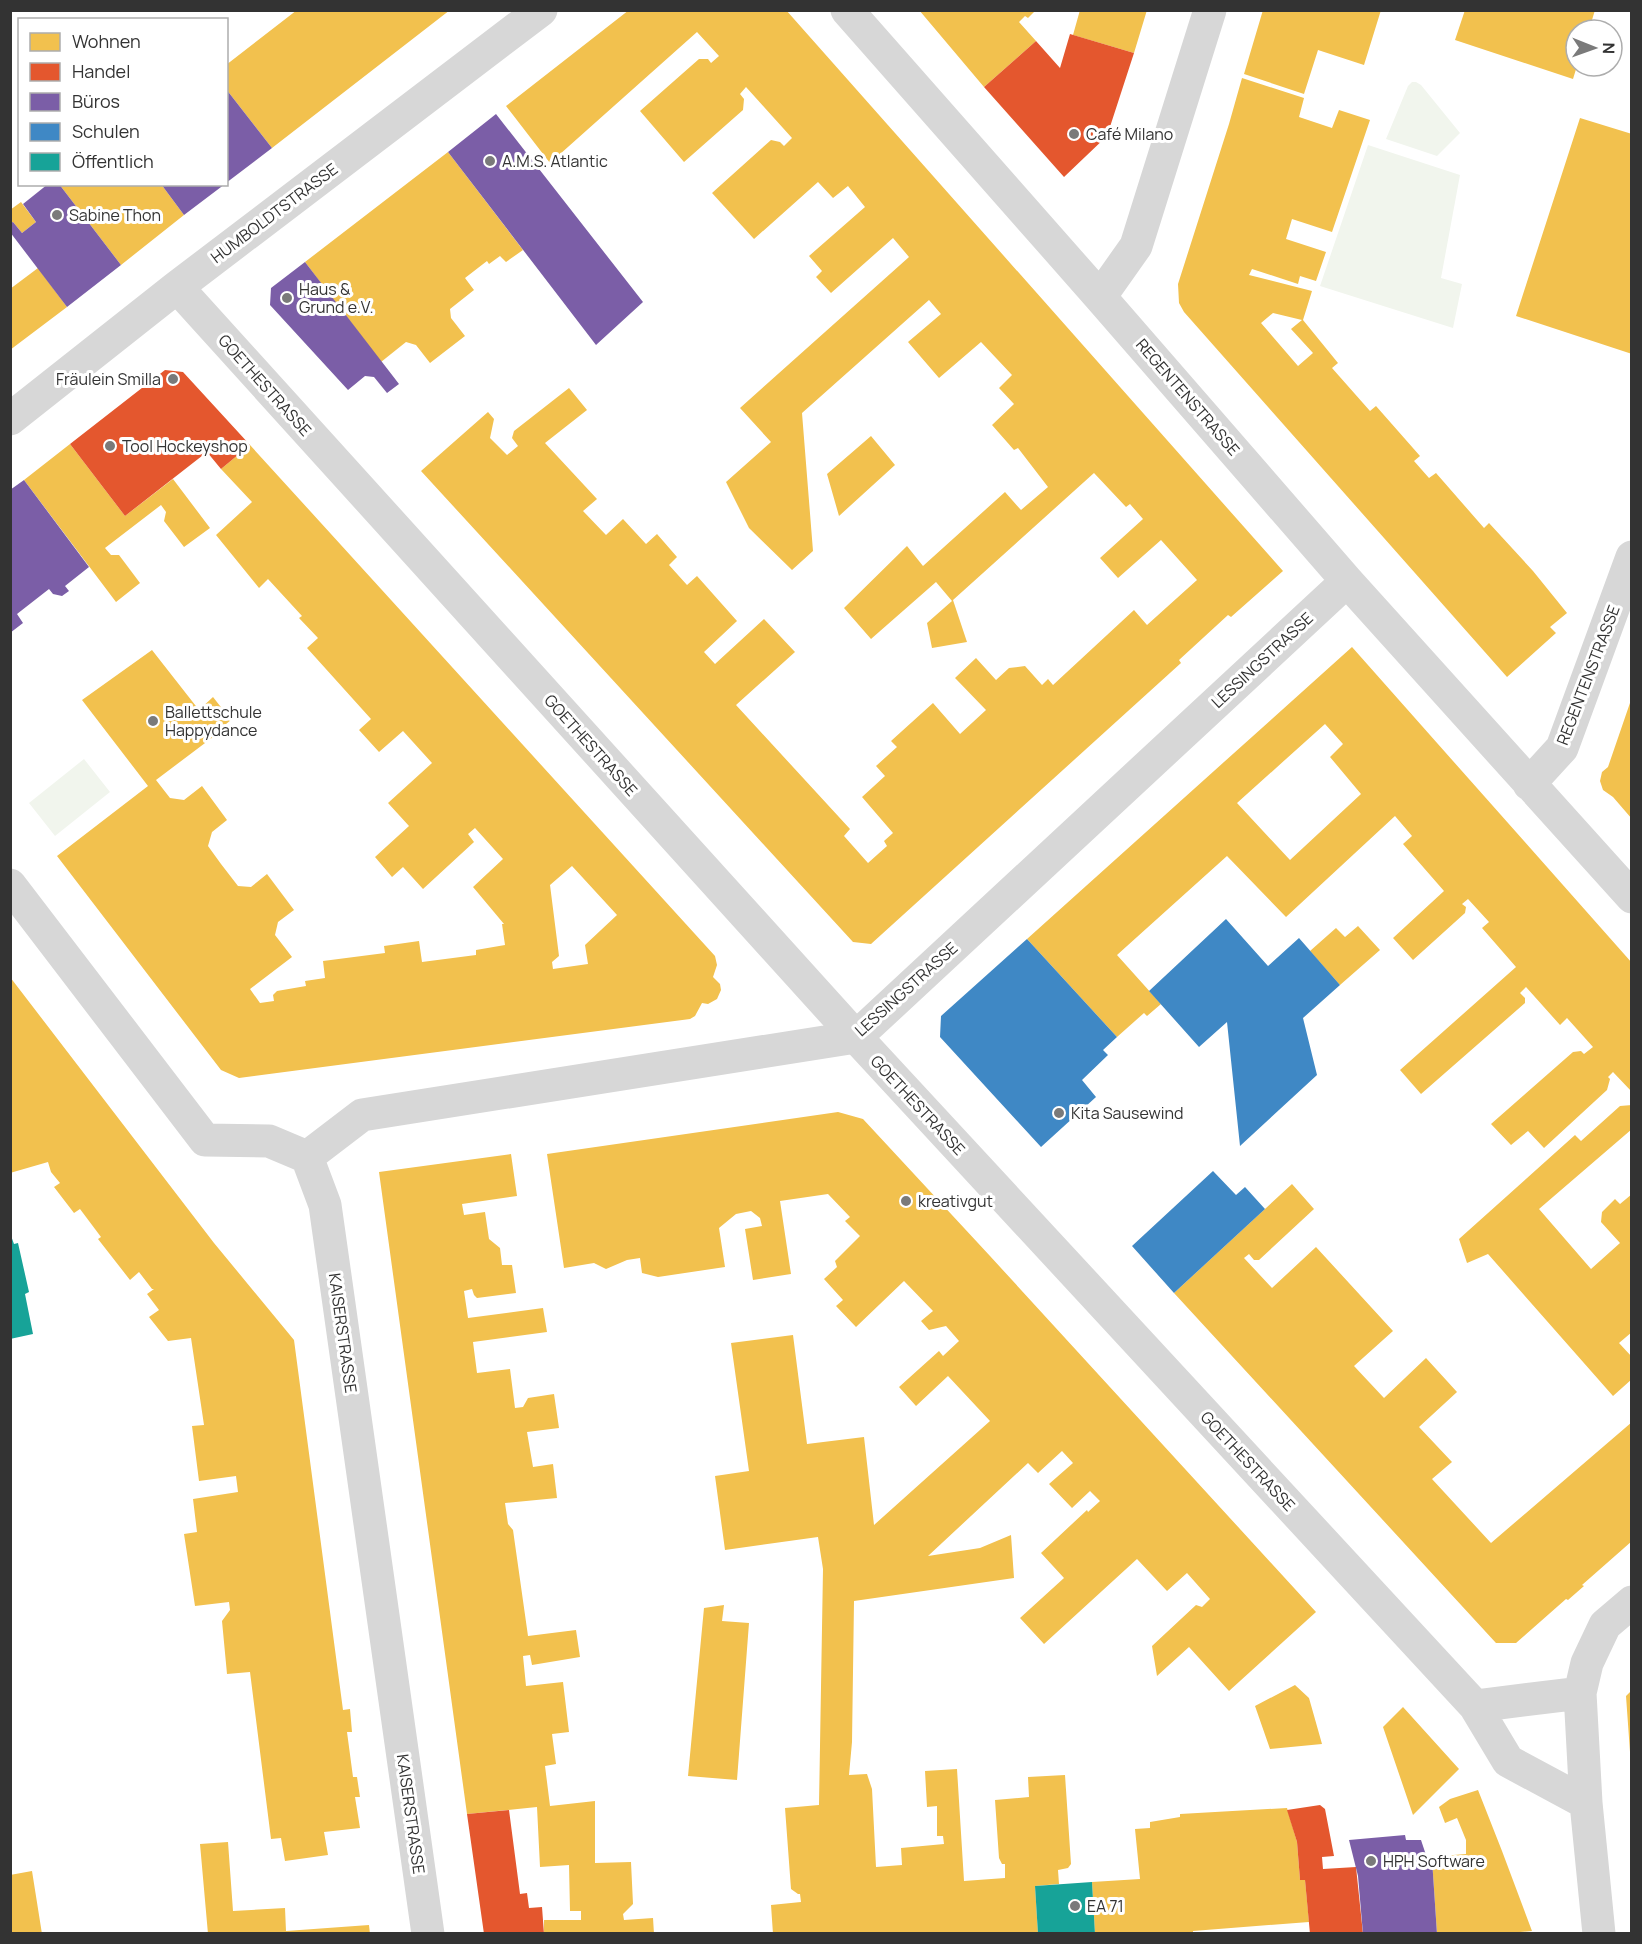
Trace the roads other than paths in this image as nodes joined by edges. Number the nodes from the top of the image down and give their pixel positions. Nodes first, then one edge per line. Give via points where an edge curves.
1 (541, 10) edge
2 (847, 10) edge
3 (1210, 10) edge
4 (177, 287) junction
5 (1100, 297) junction
6 (10, 419) edge
7 (1632, 557) edge
8 (1347, 581) junction
9 (1529, 784) junction
10 (10, 885) edge
11 (1632, 897) edge
12 (856, 1038) junction
13 (307, 1157) junction
14 (1632, 1602) edge
15 (1580, 1693) junction
16 (1476, 1706) junction
17 (1586, 1803) junction
18 (428, 1934) edge
19 (1599, 1934) edge

1 - 4 street, HUMBOLDTSTRASSE
2 - 5 street, REGENTENSTRASSE
3 - 5 street via 1136,246
4 - 6 street, HUMBOLDTSTRASSE
4 - 12 street, GOETHESTRASSE
5 - 8 street, REGENTENSTRASSE
7 - 9 street, REGENTENSTRASSE via 1562,748
8 - 9 street, REGENTENSTRASSE
8 - 12 street, LESSINGSTRASSE
9 - 11 street, REGENTENSTRASSE
10 - 13 street via 205,1140 269,1141
12 - 13 street, LESSINGSTRASSE via 362,1115
12 - 16 street, GOETHESTRASSE
13 - 18 street, KAISERSTRASSE via 325,1205
14 - 15 street via 1605,1625 1587,1663
15 - 16 street
15 - 17 street
16 - 17 street, GOETHESTRASSE via 1508,1761
17 - 19 street

